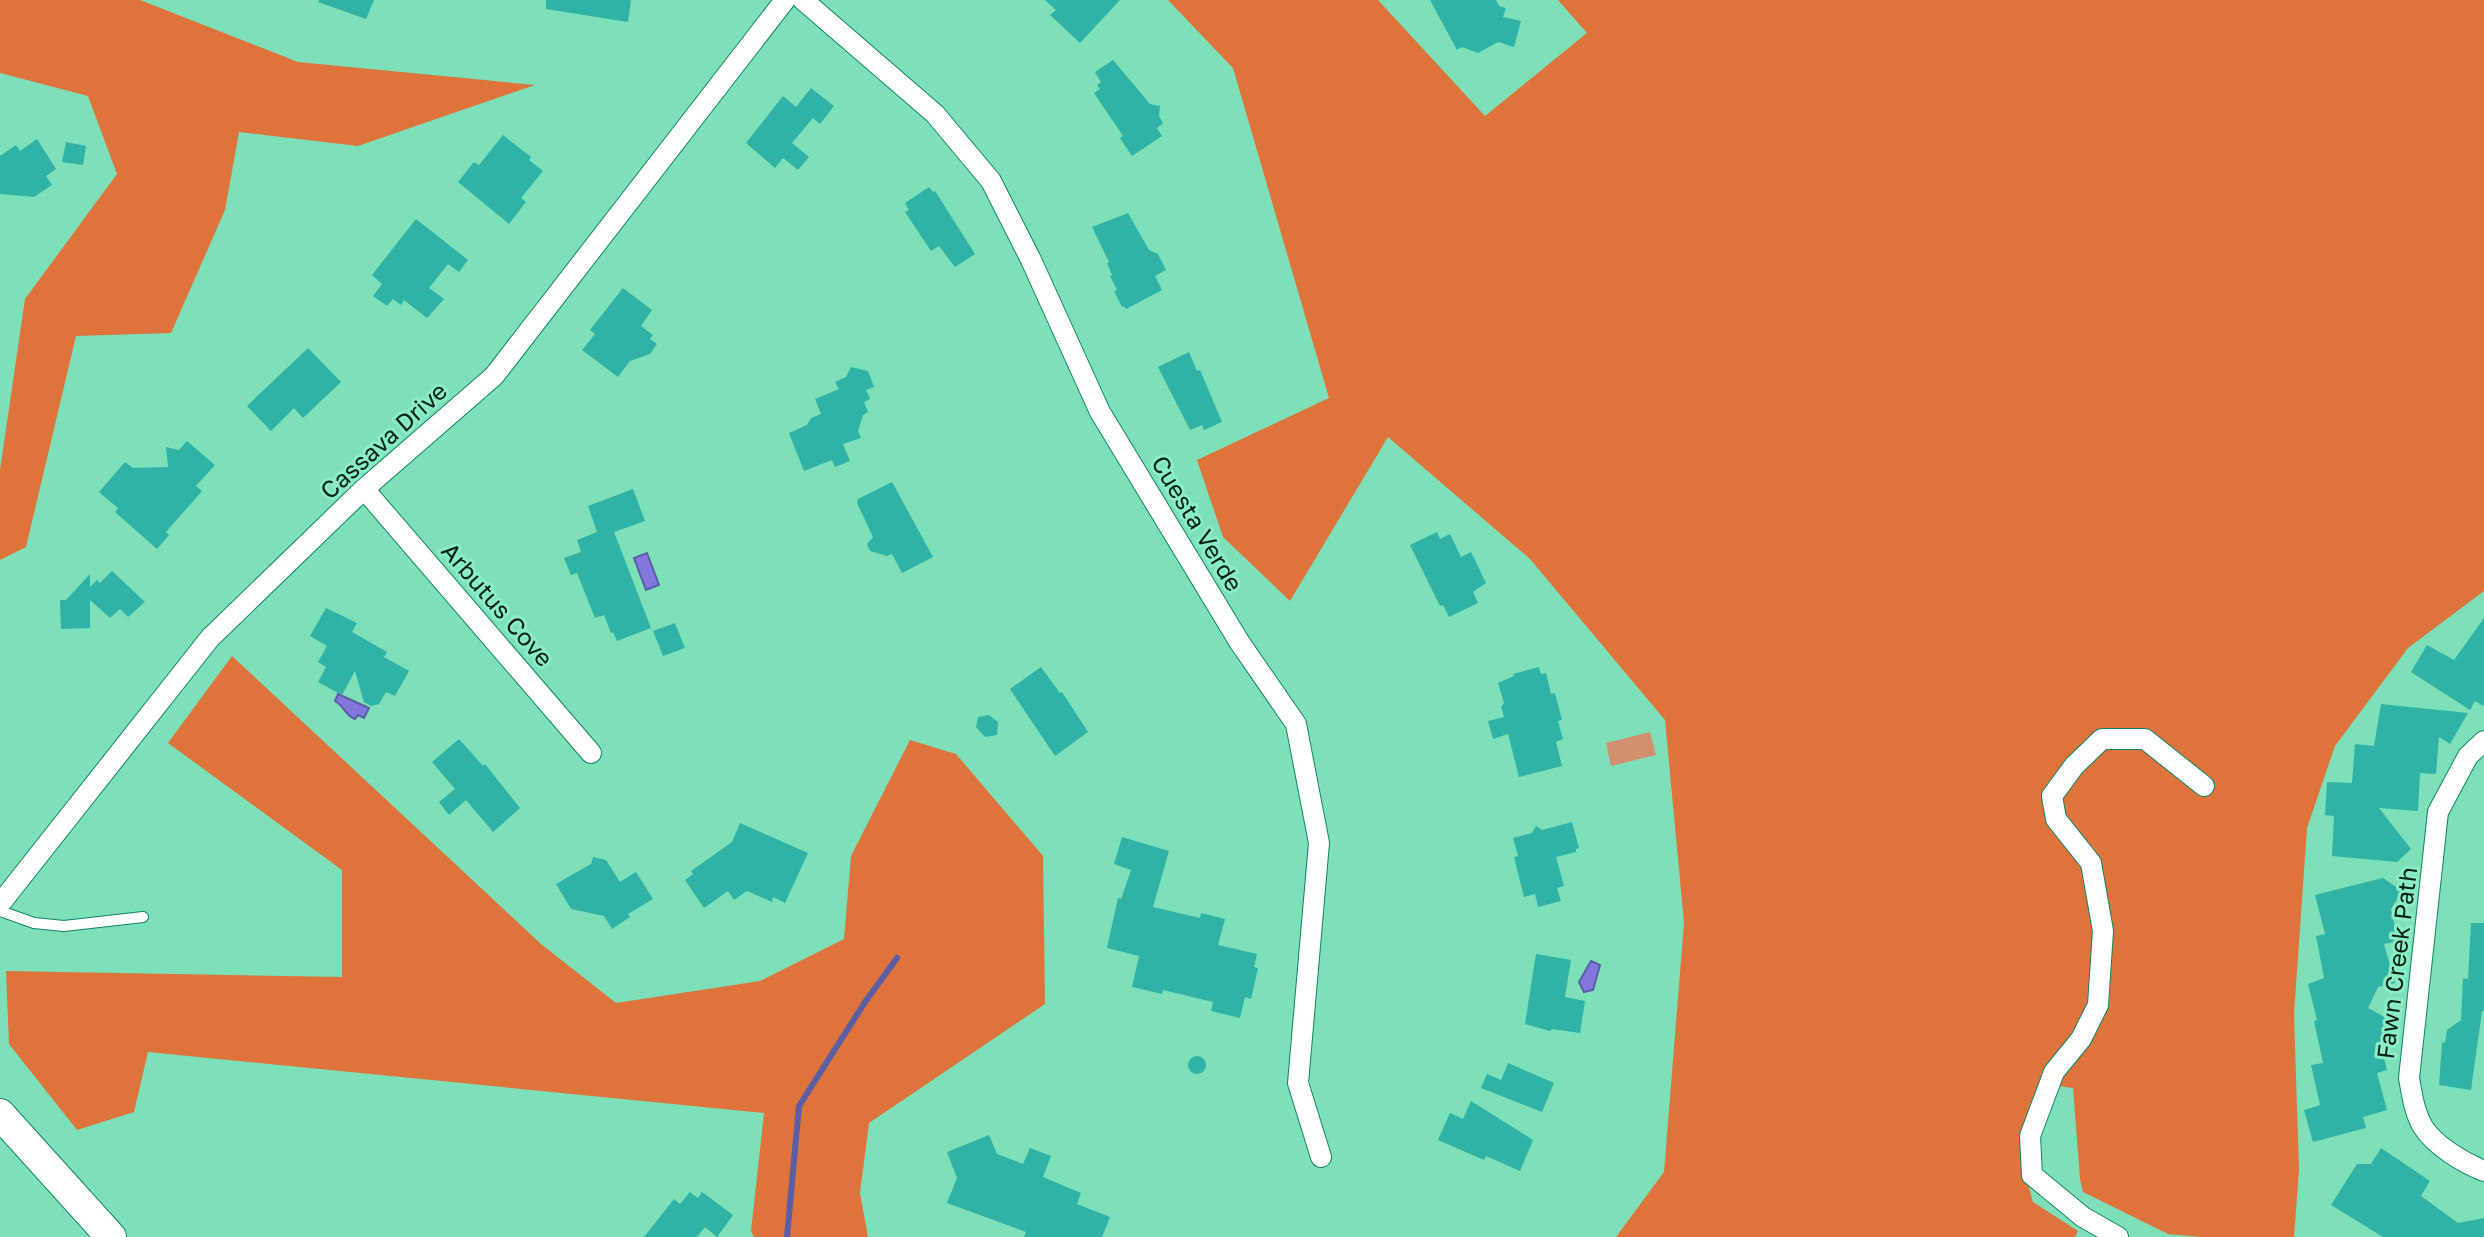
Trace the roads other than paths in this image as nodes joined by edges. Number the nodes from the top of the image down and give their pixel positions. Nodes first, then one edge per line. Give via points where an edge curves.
1 (785, 0) edge
2 (803, 0) edge
3 (364, 489) junction
4 (2484, 741) edge
5 (591, 753) dead end
6 (2204, 786) dead end
7 (0, 904) edge
8 (0, 911) edge
9 (143, 917) dead end
10 (0, 1114) edge
11 (1321, 1157) dead end
12 (2484, 1171) edge
13 (111, 1237) edge
14 (2118, 1237) edge

1 - 3 street, Cassava Drive via 494,376
2 - 11 street, Cuesta Verde via 935,114 991,181 1100,412 1240,643 1296,724 1319,843 1298,1083
3 - 5 street, Arbutus Cove
3 - 7 street, Cassava Drive via 210,638
4 - 12 street, Fawn Creek Path via 2468,756 2438,812 2409,1078 2424,1128
6 - 14 street via 2145,739 2102,739 2052,796 2056,819 2091,863 2103,931 2098,1005 2081,1039 2054,1072 2030,1136 2032,1175 2083,1217
8 - 9 lane via 64,926
10 - 13 street

